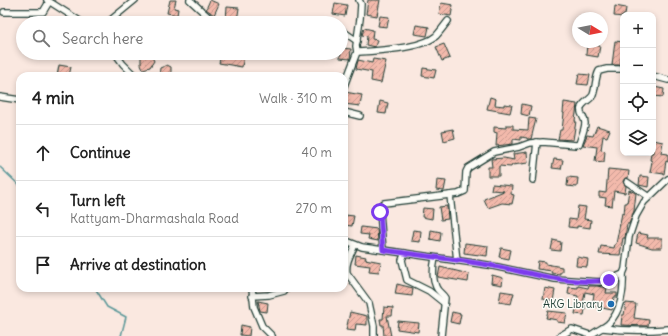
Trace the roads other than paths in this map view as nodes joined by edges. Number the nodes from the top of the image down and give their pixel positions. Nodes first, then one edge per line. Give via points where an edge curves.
1 (135, 0) edge
2 (190, 0) edge
3 (359, 0) edge
4 (48, 1) edge
5 (4, 12) dead end
6 (72, 16) edge
7 (116, 16) edge
8 (207, 16) edge
9 (448, 21) dead end
10 (348, 35) edge
11 (357, 41) junction
12 (357, 52) junction
13 (120, 60) edge
14 (620, 69) edge
15 (131, 72) edge
16 (348, 76) edge
17 (656, 77) edge
18 (668, 80) edge
19 (0, 97) edge
20 (16, 99) edge
21 (348, 113) edge
22 (360, 116) dead end
23 (537, 142) junction
24 (533, 180) dead end
25 (627, 182) dead end
26 (667, 182) edge
27 (450, 195) junction
28 (649, 197) junction
29 (348, 241) edge
30 (355, 244) junction
31 (383, 250) junction
32 (405, 253) junction
33 (435, 258) junction
34 (348, 260) edge
35 (458, 261) junction
36 (348, 274) edge
37 (623, 274) junction
38 (252, 292) edge
39 (280, 292) edge
40 (252, 296) junction
41 (444, 303) junction
42 (603, 328) junction
43 (668, 329) edge
44 (590, 335) edge
45 (272, 336) edge
46 (374, 336) edge
47 (441, 336) edge
48 (560, 336) edge

1 - 7 street
2 - 8 street
3 - 11 street via 361,4
4 - 5 street via 43,12
4 - 6 street
9 - 12 street via 436,36 426,42 398,49
10 - 11 street
11 - 12 street
12 - 16 street
13 - 15 street
14 - 23 street via 607,69 597,74 594,94 580,109 585,124 579,144
17 - 18 street
19 - 20 street
21 - 22 street
23 - 24 street
23 - 27 street via 494,152 468,168 465,191
25 - 28 street
26 - 28 street
27 - 31 street via 384,203 380,206
27 - 35 street
28 - 37 street via 633,223 627,243
29 - 30 street
30 - 31 street
30 - 34 street
31 - 32 street
32 - 33 street
32 - 41 street via 402,260 407,280 429,291
33 - 35 street
33 - 41 street via 436,288 444,298
35 - 37 street via 555,279 600,282
36 - 46 street via 369,303
37 - 42 street via 624,286 618,309
38 - 40 street
39 - 40 street
40 - 45 street via 262,326
41 - 47 street
42 - 43 street via 650,331
42 - 44 street
44 - 48 street via 572,329

